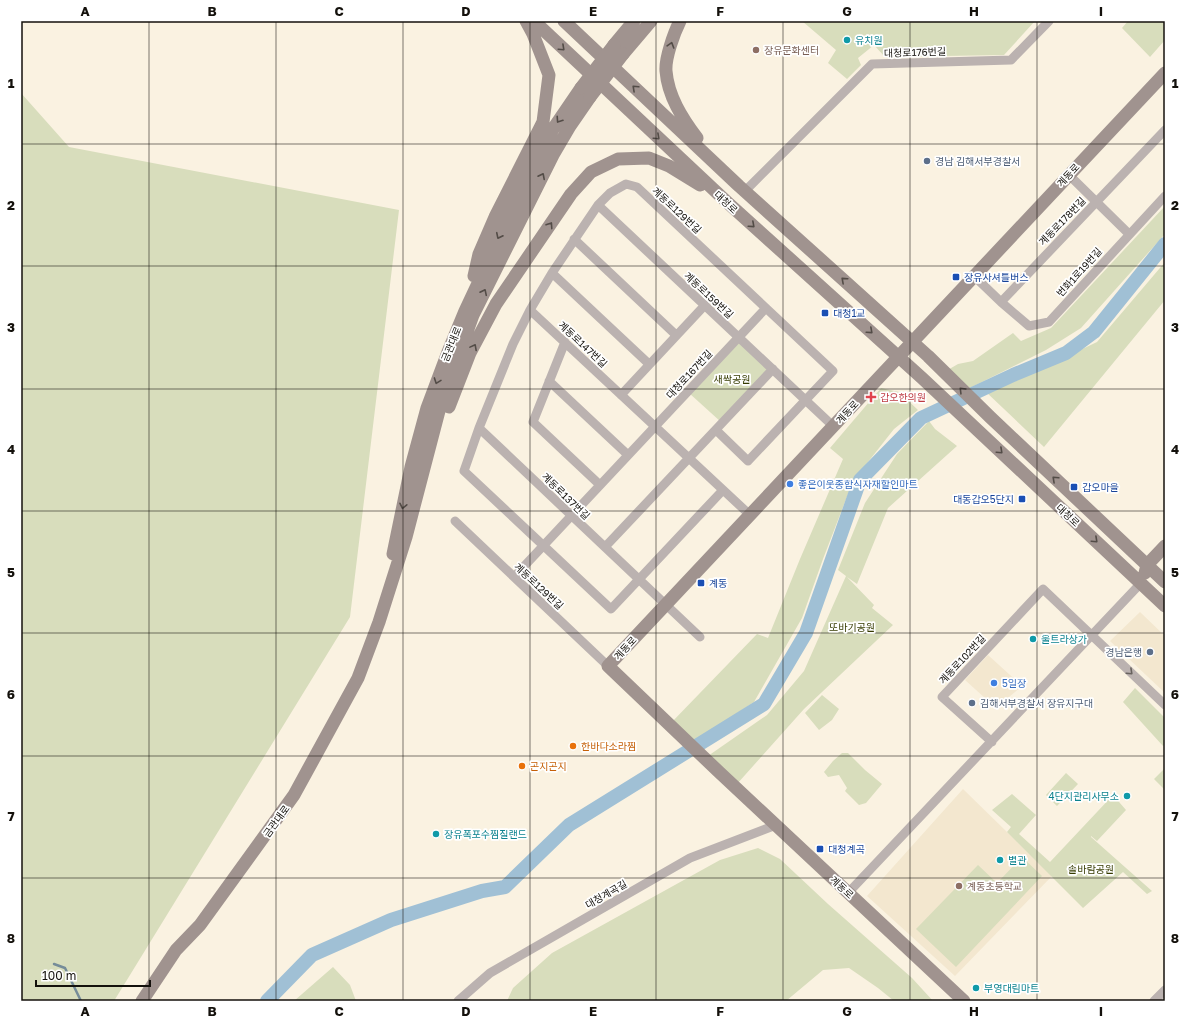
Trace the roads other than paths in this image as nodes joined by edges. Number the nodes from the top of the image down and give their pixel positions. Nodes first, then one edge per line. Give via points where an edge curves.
1 (526, 21) edge
2 (534, 21) edge
3 (564, 21) edge
4 (634, 21) edge
5 (651, 21) edge
6 (680, 21) edge
7 (1049, 21) edge
8 (619, 50) junction
9 (1165, 73) edge
10 (585, 92) junction
11 (1165, 130) edge
12 (1069, 175) junction
13 (742, 189) junction
14 (1165, 196) edge
15 (1097, 202) junction
16 (728, 203) junction
17 (598, 205) junction
18 (1129, 234) junction
19 (574, 239) junction
20 (552, 273) junction
21 (974, 276) junction
22 (1001, 302) junction
23 (704, 305) junction
24 (766, 308) junction
25 (530, 310) junction
26 (464, 311) junction
27 (676, 335) junction
28 (738, 337) junction
29 (565, 342) junction
30 (912, 342) junction
31 (898, 357) junction
32 (649, 364) junction
33 (773, 369) junction
34 (548, 381) junction
35 (621, 395) junction
36 (806, 400) junction
37 (655, 426) junction
38 (833, 426) junction
39 (479, 428) junction
40 (716, 430) junction
41 (628, 455) junction
42 (689, 458) junction
43 (422, 474) junction
44 (600, 485) junction
45 (723, 490) junction
46 (750, 515) junction
47 (571, 516) junction
48 (455, 521) dead end
49 (544, 545) junction
50 (1165, 546) edge
51 (605, 547) junction
52 (1147, 566) junction
53 (1163, 576) edge
54 (514, 577) junction
55 (638, 579) junction
56 (1141, 584) junction
57 (665, 605) junction
58 (1165, 606) edge
59 (379, 622) junction
60 (1092, 635) junction
61 (700, 638) dead end
62 (608, 666) junction
63 (1165, 704) edge
64 (992, 742) junction
65 (776, 825) junction
66 (848, 893) junction
67 (1165, 990) edge
68 (142, 1001) edge
69 (458, 1001) edge
70 (964, 1001) edge
71 (1154, 1001) edge

1 - 26 main road via 549,75 543,122 495,217 480,254
2 -> 16 main road, 대청로
13 -> 3 main road, 대청로
4 - 8 main road
5 - 8 main road
13 -> 6 main road via 684,121 672,97 666,71 670,47
7 - 13 street, 대청로176번길 via 1011,60 872,64
8 - 10 main road, bridge
9 - 12 main road, 계동로
10 -> 26 main road, 금관대로 via 553,129
43 -> 10 main road, 금관대로 via 440,407 473,315
11 - 15 street, 계동로178번길
12 - 15 street
12 - 21 main road, 계동로
30 -> 13 main road, 대청로
14 - 18 street, 번화1로19번길
15 - 18 street
15 - 22 street, 계동로178번길
16 -> 31 main road, 대청로
43 -> 16 main road via 470,353 496,304 571,194 591,172 618,160 649,158 669,166
17 - 19 street, 계동로129번길
17 - 23 street, 계동로159번길
17 - 24 street, 계동로129번길 via 610,193 626,184 637,187
18 - 22 street, 번화1로19번길 via 1048,322 1029,326
19 - 20 street, 계동로129번길
19 - 27 street
20 - 25 street, 계동로129번길
20 - 32 street
21 - 22 street
21 - 30 main road, 계동로
23 - 27 street
23 - 28 street, 계동로159번길
24 - 28 street, 대청로167번길
24 - 36 street via 833,371
25 - 29 street, 계동로147번길
25 - 39 street, 계동로129번길 via 513,344
26 -> 59 main road, 금관대로 via 427,408 415,452
27 - 32 street
28 - 33 street, 계동로159번길
28 - 37 street, 대청로167번길
29 - 34 street
29 - 35 street, 계동로147번길
30 - 31 main road, 계동로
52 -> 30 main road, 대청로
31 - 38 main road, 계동로
31 -> 56 main road, 대청로
32 - 35 street
33 - 36 street, 계동로159번길
33 - 40 street
34 - 41 street
34 - 44 street via 533,422
35 - 37 street, 계동로147번길
36 - 38 street, 계동로159번길
36 - 40 street via 748,462
37 - 41 street, 대청로167번길
37 - 42 street, 계동로147번길
38 - 46 main road, 계동로
39 - 47 street, 계동로137번길
39 - 49 street, 계동로129번길 via 464,471
40 - 42 street
41 - 44 street, 대청로167번길
42 - 45 street, 계동로147번길
42 - 51 street
43 - 59 main road, 금관대로
44 - 47 street, 대청로167번길
45 - 46 street, 계동로147번길
45 - 55 street
46 - 57 main road, 계동로
47 - 49 street, 대청로167번길
47 - 51 street, 계동로137번길
48 - 54 street, 계동로129번길
49 - 54 street, 대청로167번길
49 - 55 street via 611,609
50 - 52 main road
51 - 55 street, 계동로137번길
52 - 53 main road, 대청로
52 - 56 main road
53 - 56 main road
54 - 62 street, 계동로129번길
55 - 57 street, 계동로137번길
56 - 58 main road, 대청로
56 - 60 street
57 - 61 street, 계동로137번길
57 - 62 main road, 계동로
59 - 68 main road, 금관대로 via 358,678 294,795 200,925 176,950
60 -> 63 street
60 - 64 street
60 - 64 street, 계동로102번길 via 1043,589 942,696
62 - 65 main road, 계동로
64 - 66 street
65 - 66 main road, 계동로
65 - 69 street, 대청계곡길 via 690,858 490,973
66 - 70 main road, 계동로
67 - 71 street

